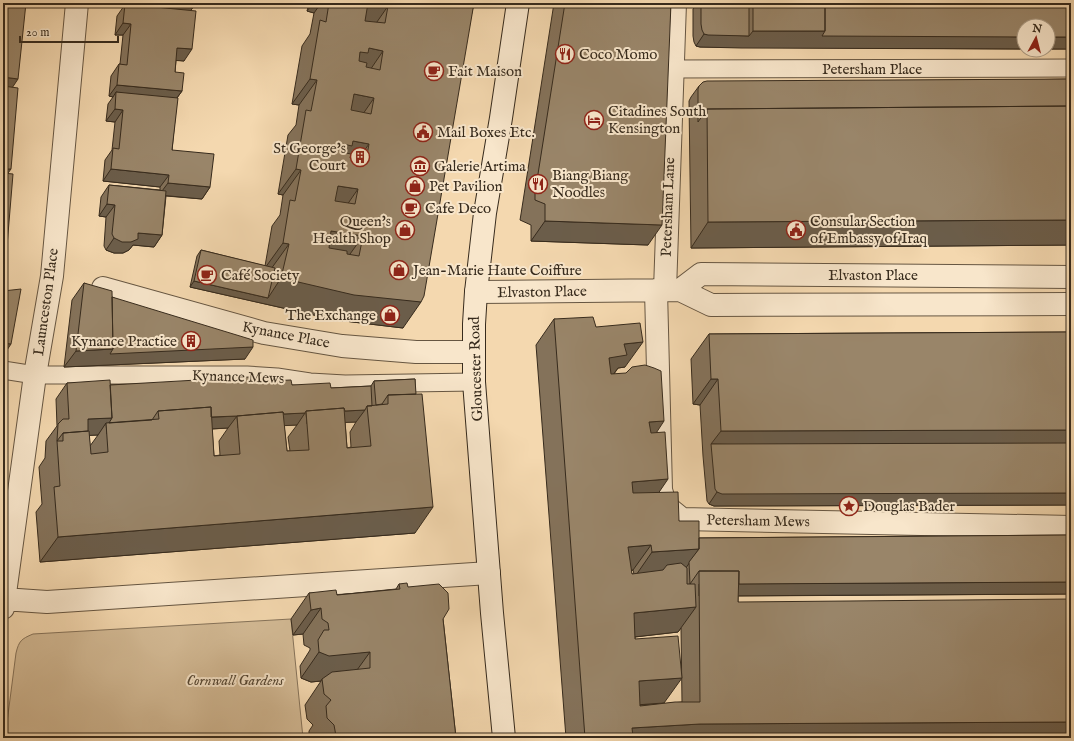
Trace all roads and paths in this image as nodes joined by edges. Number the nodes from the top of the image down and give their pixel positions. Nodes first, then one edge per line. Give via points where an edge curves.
1 (77, 3) edge
2 (518, 3) edge
3 (675, 3) edge
4 (1071, 68) edge
5 (672, 69) junction
6 (1071, 277) edge
7 (103, 288) edge
8 (667, 290) junction
9 (476, 292) junction
10 (1071, 304) edge
11 (473, 352) junction
12 (3, 370) edge
13 (35, 375) junction
14 (474, 382) junction
15 (1071, 527) edge
16 (489, 573) junction
17 (3, 602) edge
18 (504, 738) edge

1 - 13 street, Launceston Place via 52,276
2 - 9 street, Gloucester Road via 485,213
3 - 5 street, Petersham Lane
4 - 5 lane, Petersham Place
5 - 8 street, Petersham Lane
6 - 8 street, Elvaston Place via 701,274
7 - 11 street, Kynance Place via 264,332 342,346 416,352
8 - 9 street, Elvaston Place
8 - 10 street, Elvaston Place via 711,305
8 - 15 street, Petersham Mews via 661,490 666,506 682,519
9 - 11 street, Gloucester Road
11 - 14 street, Gloucester Road
12 - 13 lane, Kynance Mews
13 - 14 lane, Kynance Mews via 247,375 345,384
13 - 17 street, Launceston Place
14 - 16 street, Gloucester Road
16 - 17 street via 47,602
16 - 18 street, Gloucester Road

